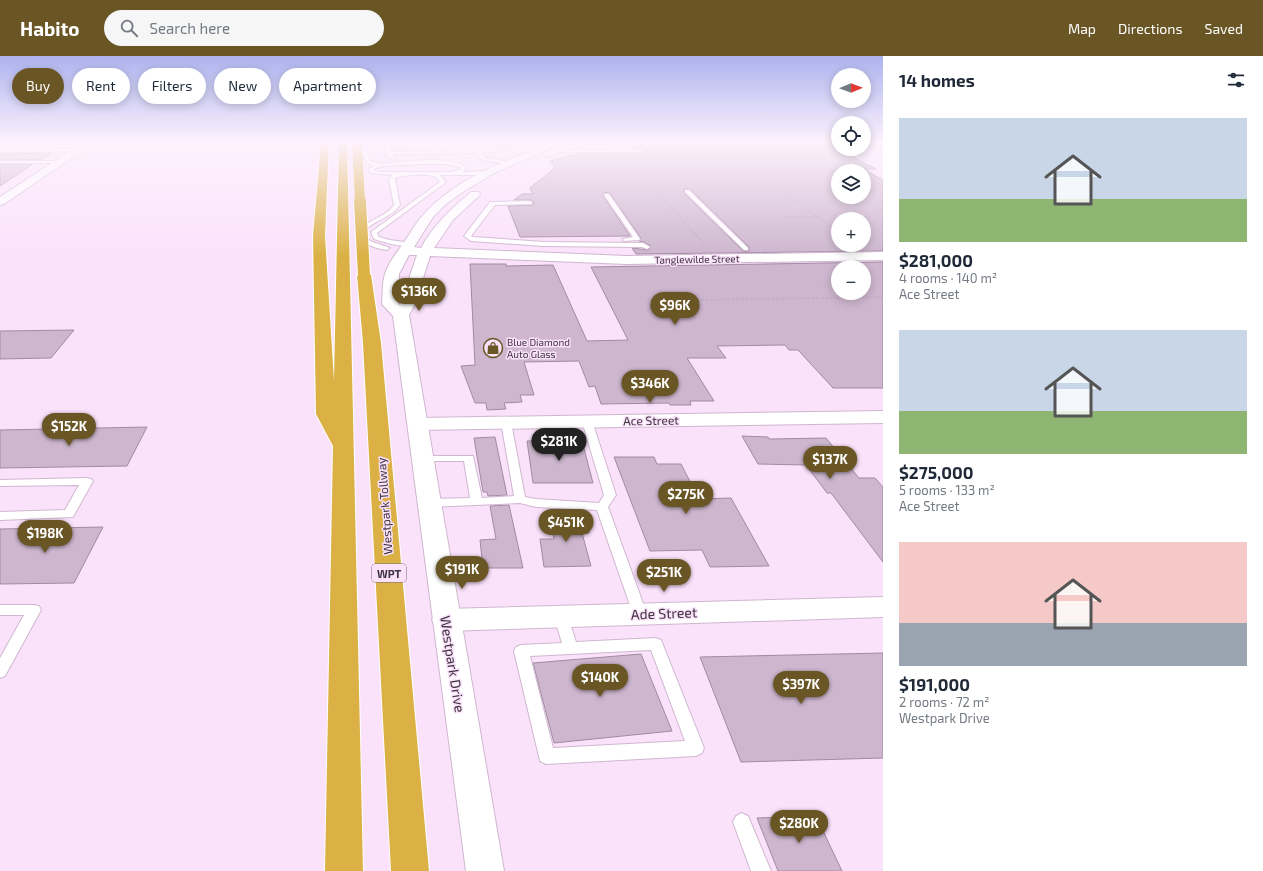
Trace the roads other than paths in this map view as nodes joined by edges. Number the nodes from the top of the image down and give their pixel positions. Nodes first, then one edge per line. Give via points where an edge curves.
1 (33, 180) edge
2 (323, 180) edge
3 (342, 180) edge
4 (359, 180) edge
5 (393, 180) edge
6 (441, 180) edge
7 (476, 180) edge
8 (496, 180) edge
9 (687, 191) dead end
10 (607, 194) dead end
11 (447, 198) junction
12 (466, 201) junction
13 (0, 202) edge
14 (530, 203) dead end
15 (575, 245) junction
16 (407, 247) junction
17 (647, 247) dead end
18 (426, 249) junction
19 (746, 249) dead end
20 (883, 256) edge
21 (401, 315) junction
22 (883, 417) edge
23 (588, 421) junction
24 (506, 422) junction
25 (418, 424) junction
26 (342, 446) junction
27 (423, 459) junction
28 (0, 483) edge
29 (520, 500) junction
30 (477, 502) junction
31 (429, 503) junction
32 (602, 507) junction
33 (0, 516) edge
34 (883, 607) edge
35 (0, 610) edge
36 (640, 614) junction
37 (561, 617) junction
38 (446, 620) junction
39 (571, 648) junction
40 (0, 672) edge
41 (742, 822) dead end
42 (344, 871) edge
43 (410, 871) edge
44 (485, 871) edge
45 (761, 871) edge

1 - 13 main road
2 - 26 highway via 319,236 326,414
3 - 26 highway
4 - 43 highway, Westpark Tollway / WPT, bridge
5 - 16 lane via 397,205 392,212 366,226 360,233 371,245
6 - 16 lane via 443,182 374,232 376,238
7 - 11 main road, Westpark Drive
8 - 12 main road, Westpark Drive
9 - 19 lane
10 - 15 lane via 637,239 595,241
11 - 12 main road
11 - 16 main road, Westpark Drive via 430,214
12 - 18 main road, Westpark Drive via 445,222
14 - 15 lane via 492,204 467,236 471,239
15 - 17 lane
16 - 18 main road, Tanglewilde Street
16 - 21 main road, Westpark Drive via 393,273 390,304
18 - 20 main road, Tanglewilde Street via 482,255 626,260
18 - 21 main road, Westpark Drive via 406,309
21 - 25 main road, Westpark Drive
22 - 23 main road, Ace Street
23 - 24 main road, Ace Street
23 - 32 lane via 610,495
24 - 25 main road, Ace Street
24 - 29 lane
25 - 27 main road, Westpark Drive
26 - 42 highway
27 - 30 lane via 469,458
27 - 31 main road, Westpark Drive
28 - 33 lane via 87,481 69,514
29 - 30 lane
29 - 32 lane
30 - 31 lane
31 - 38 main road, Westpark Drive
32 - 36 lane
34 - 36 main road, Ade Street
35 - 40 lane via 34,610
36 - 37 main road, Ade Street
37 - 38 main road, Ade Street
37 - 39 lane
38 - 44 main road, Westpark Drive
39 - 39 lane via 656,644 696,748 546,756 521,651
41 - 45 lane

